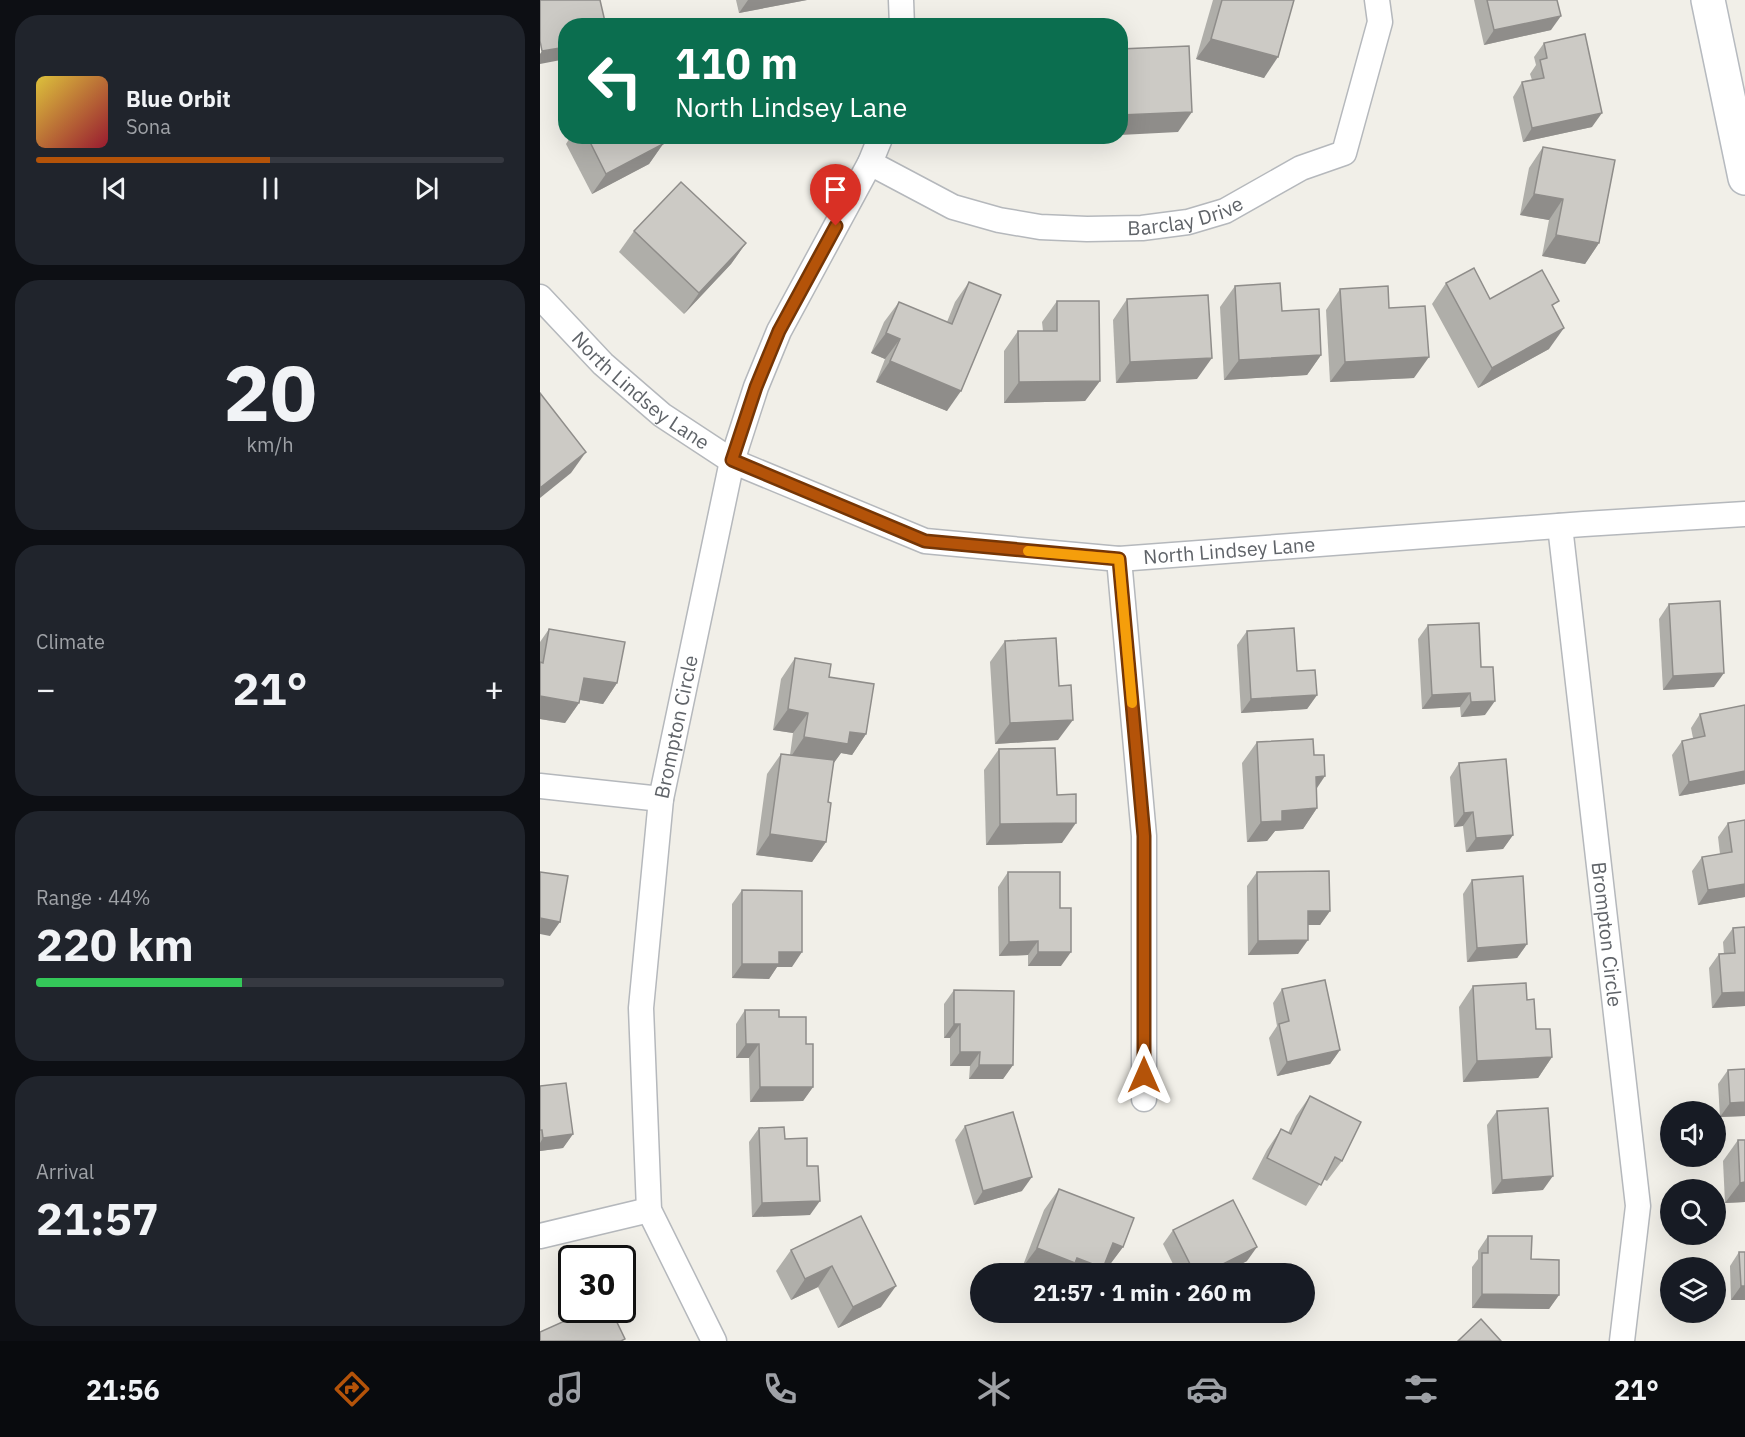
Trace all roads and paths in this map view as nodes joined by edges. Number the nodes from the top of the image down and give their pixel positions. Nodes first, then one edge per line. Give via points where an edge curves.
1 (901, 0) edge
2 (1377, 0) edge
3 (1708, 0) edge
4 (902, 18) edge
5 (878, 144) edge
6 (870, 163) junction
7 (1745, 178) edge
8 (540, 297) edge
9 (732, 460) junction
10 (1745, 514) edge
11 (1560, 526) junction
12 (1119, 559) junction
13 (540, 786) edge
14 (661, 799) junction
15 (1144, 1099) dead end
16 (649, 1210) junction
17 (540, 1236) edge
18 (714, 1341) edge
19 (1622, 1341) edge

1 - 4 street
2 - 6 street, Barclay Drive via 1380,22 1344,153 1301,168 1225,211 1188,222 1142,228 1040,227 953,207
3 - 7 main road
5 - 6 street, Brompton Circle
6 - 9 street, Brompton Circle via 779,331
8 - 9 street, North Lindsey Lane via 603,364 662,415
9 - 12 street, North Lindsey Lane via 925,541
9 - 14 street, Brompton Circle
10 - 11 street, North Lindsey Lane
11 - 12 street, North Lindsey Lane
11 - 19 street, Brompton Circle via 1638,1206
12 - 15 street via 1144,836
13 - 14 street
14 - 16 street, Brompton Circle via 641,1008
16 - 17 street
16 - 18 street, Brompton Circle

